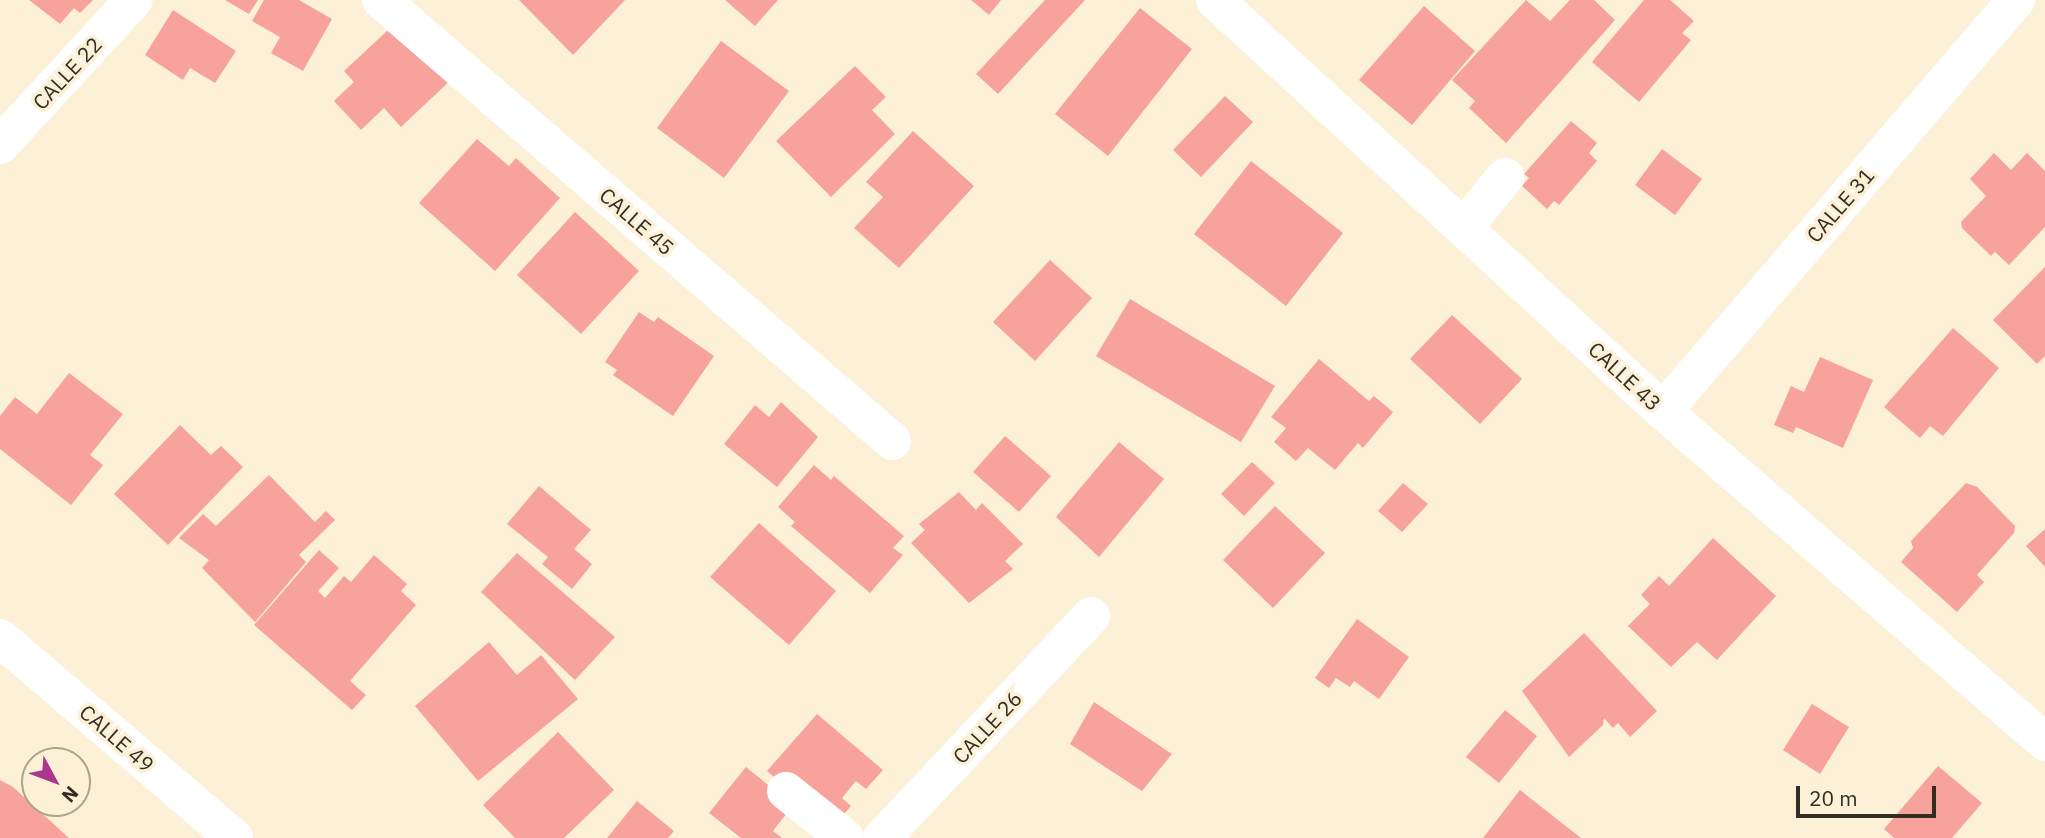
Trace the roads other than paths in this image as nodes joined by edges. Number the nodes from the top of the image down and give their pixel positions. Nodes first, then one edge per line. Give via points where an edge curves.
1 (134, 0) edge
2 (382, 0) edge
3 (1215, 0) edge
4 (2017, 0) edge
5 (0, 145) edge
6 (1505, 177) dead end
7 (1464, 227) junction
8 (1663, 411) junction
9 (892, 442) dead end
10 (1091, 616) dead end
11 (0, 638) edge
12 (2045, 742) edge
13 (786, 790) dead end
14 (234, 838) edge
15 (845, 838) edge
16 (882, 838) edge

1 - 5 street, CALLE 22
2 - 9 street, CALLE 45
3 - 7 street, CALLE 43
4 - 8 street, CALLE 31
6 - 7 street
7 - 8 street, CALLE 43
8 - 12 street, CALLE 43
10 - 16 street, CALLE 26
11 - 14 street, CALLE 49
13 - 15 street

